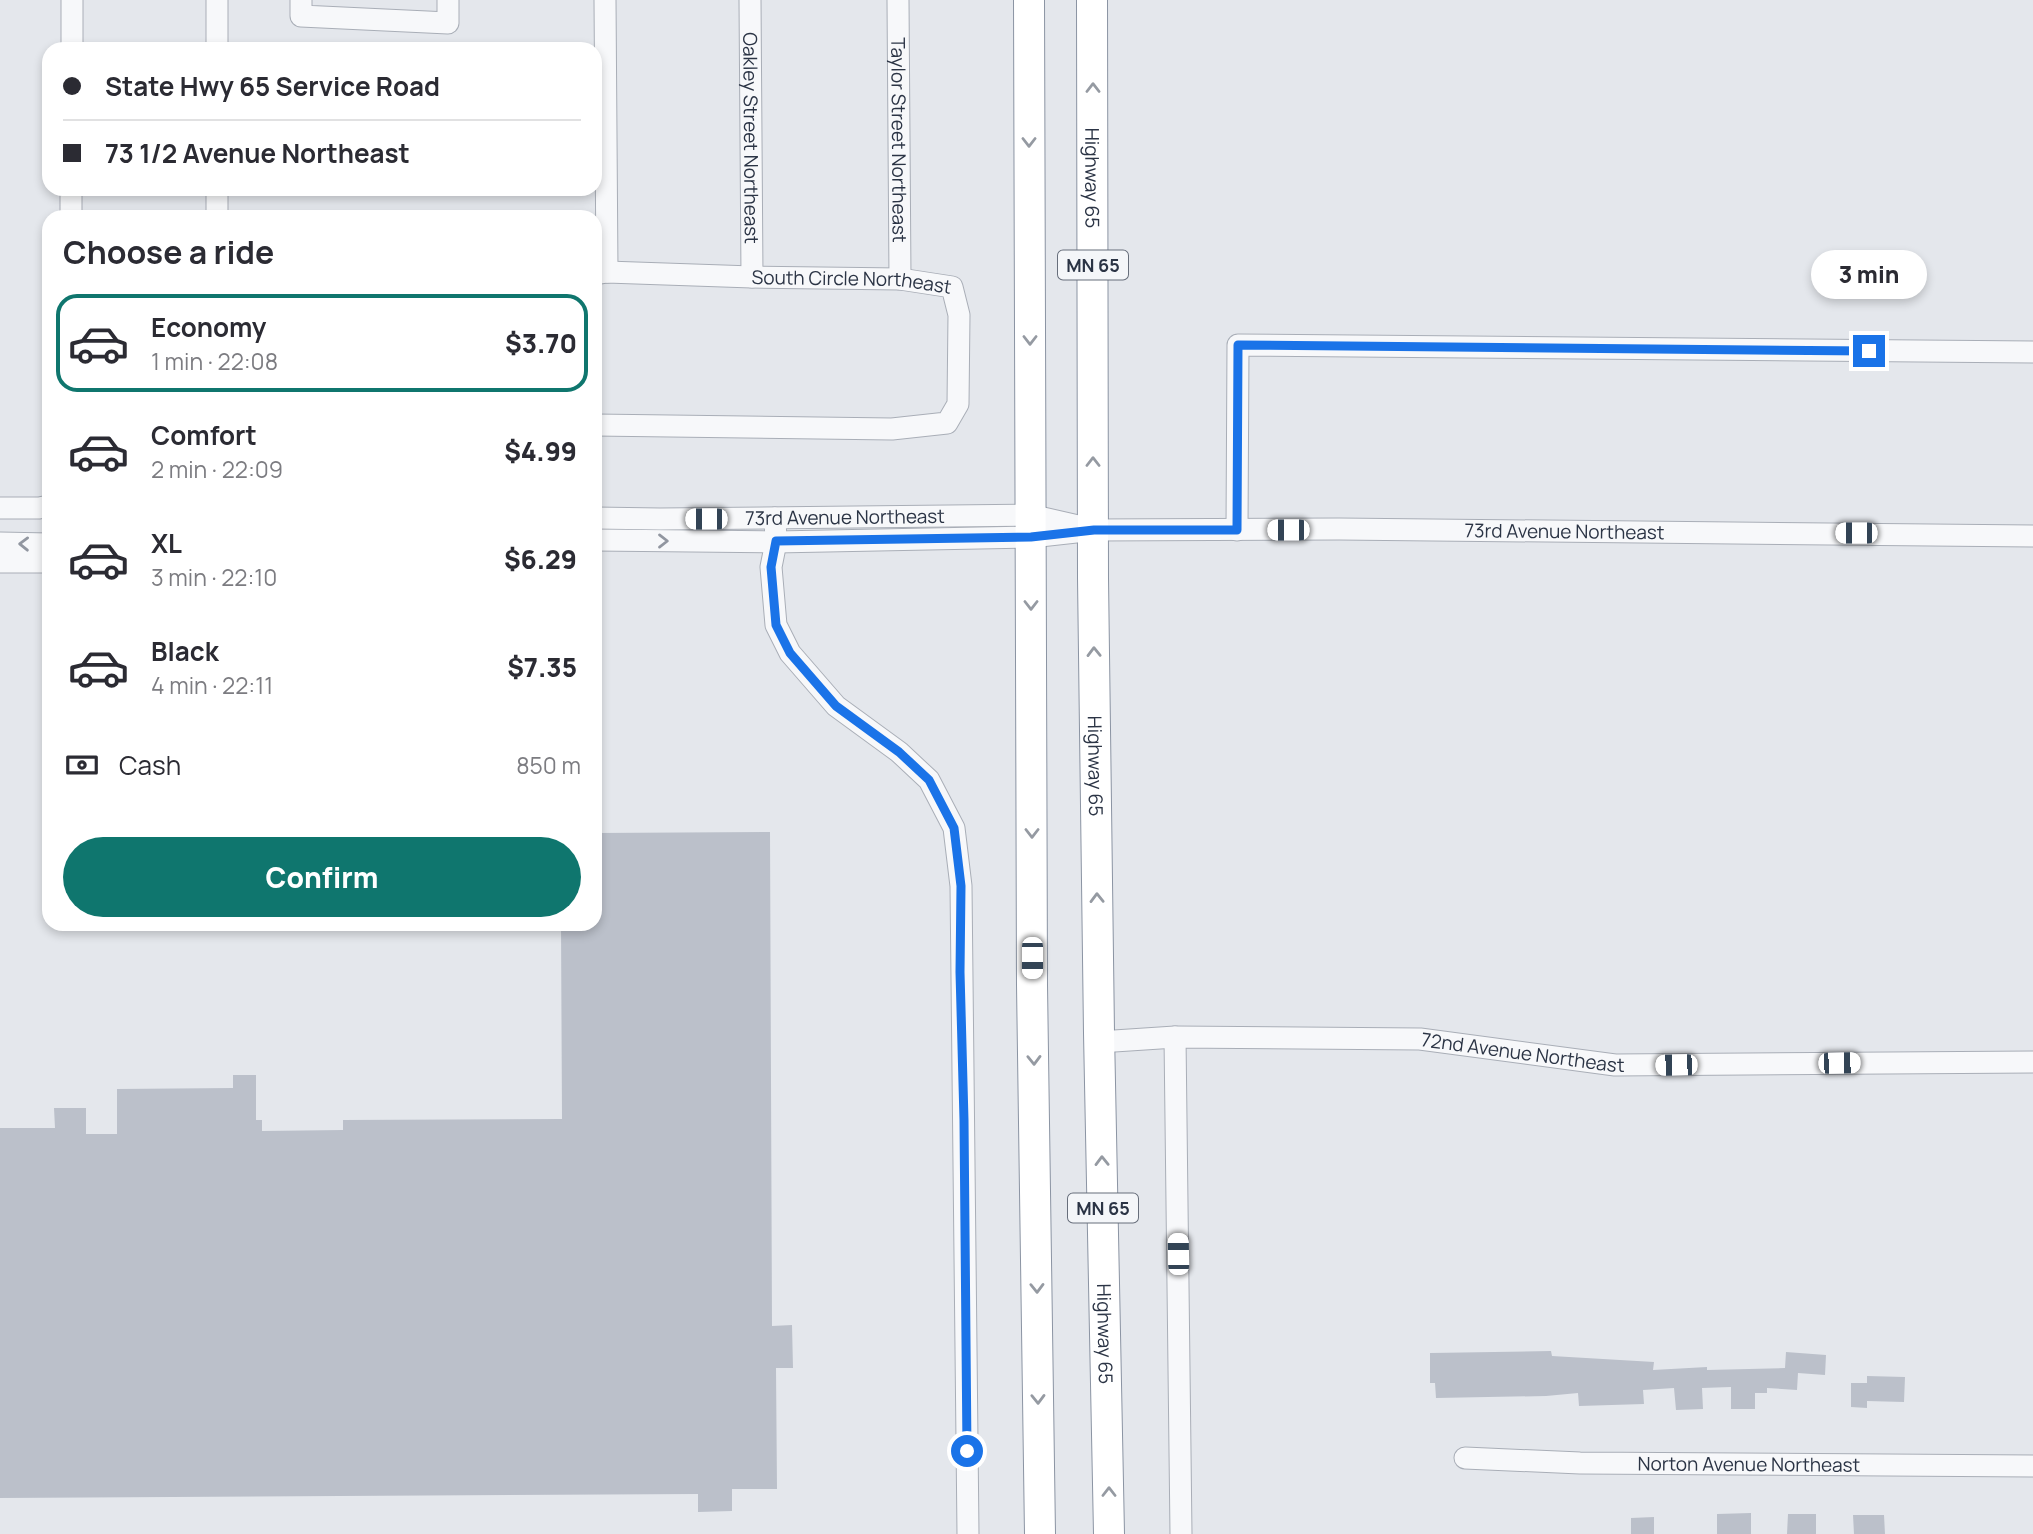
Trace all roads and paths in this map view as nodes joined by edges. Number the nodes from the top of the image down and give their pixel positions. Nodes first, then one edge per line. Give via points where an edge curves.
1 (72, 0) edge
2 (217, 0) edge
3 (301, 0) edge
4 (448, 0) edge
5 (605, 0) edge
6 (750, 0) edge
7 (898, 0) edge
8 (1028, 0) edge
9 (1092, 0) edge
10 (72, 42) edge
11 (217, 42) edge
12 (602, 210) edge
13 (602, 273) edge
14 (752, 277) junction
15 (900, 279) junction
16 (2033, 352) edge
17 (602, 425) edge
18 (42, 507) edge
19 (0, 508) edge
20 (602, 518) edge
21 (775, 518) junction
22 (1031, 526) junction
23 (1094, 530) junction
24 (1237, 530) junction
25 (2033, 536) edge
26 (602, 540) edge
27 (776, 541) junction
28 (0, 543) edge
29 (42, 544) edge
30 (0, 562) edge
31 (42, 562) edge
32 (1175, 1037) junction
33 (1099, 1042) junction
34 (2033, 1062) edge
35 (1465, 1458) dead end
36 (2033, 1466) edge
37 (968, 1534) edge
38 (1041, 1534) edge
39 (1109, 1534) edge
40 (1181, 1534) edge

1 - 10 street
2 - 11 street
3 - 4 street via 300,16 448,23
5 - 12 street
6 - 14 street, Oakley Street Northeast
7 - 15 street, Taylor Street Northeast
8 -> 22 highway, MN 65
23 -> 9 highway, Highway 65 / MN 65
13 - 14 street, South Circle Northeast
14 - 15 street, South Circle Northeast
15 - 17 street, South Circle Northeast via 952,287 959,315 958,404 947,423 892,429
16 - 24 street via 1238,345
18 - 19 street
20 - 21 street, 73rd Avenue Northeast
21 - 22 street, 73rd Avenue Northeast
21 - 27 street
22 - 23 street, 73rd Avenue Northeast
22 - 27 street, 73rd Avenue Northeast
22 -> 38 highway, MN 65
23 - 24 street, 73rd Avenue Northeast
33 -> 23 highway, Highway 65 / MN 65
24 - 25 street, 73rd Avenue Northeast
26 -> 27 street, 73rd Avenue Northeast
27 - 37 street via 771,567 776,625 790,653 836,706 929,780 954,828 961,886
29 -> 28 street
30 - 31 street
32 - 33 street, 72nd Avenue Northeast
32 - 34 street, 72nd Avenue Northeast via 1420,1040 1615,1065
32 - 40 street
39 -> 33 highway, Highway 65 / MN 65
35 - 36 street, Norton Avenue Northeast

